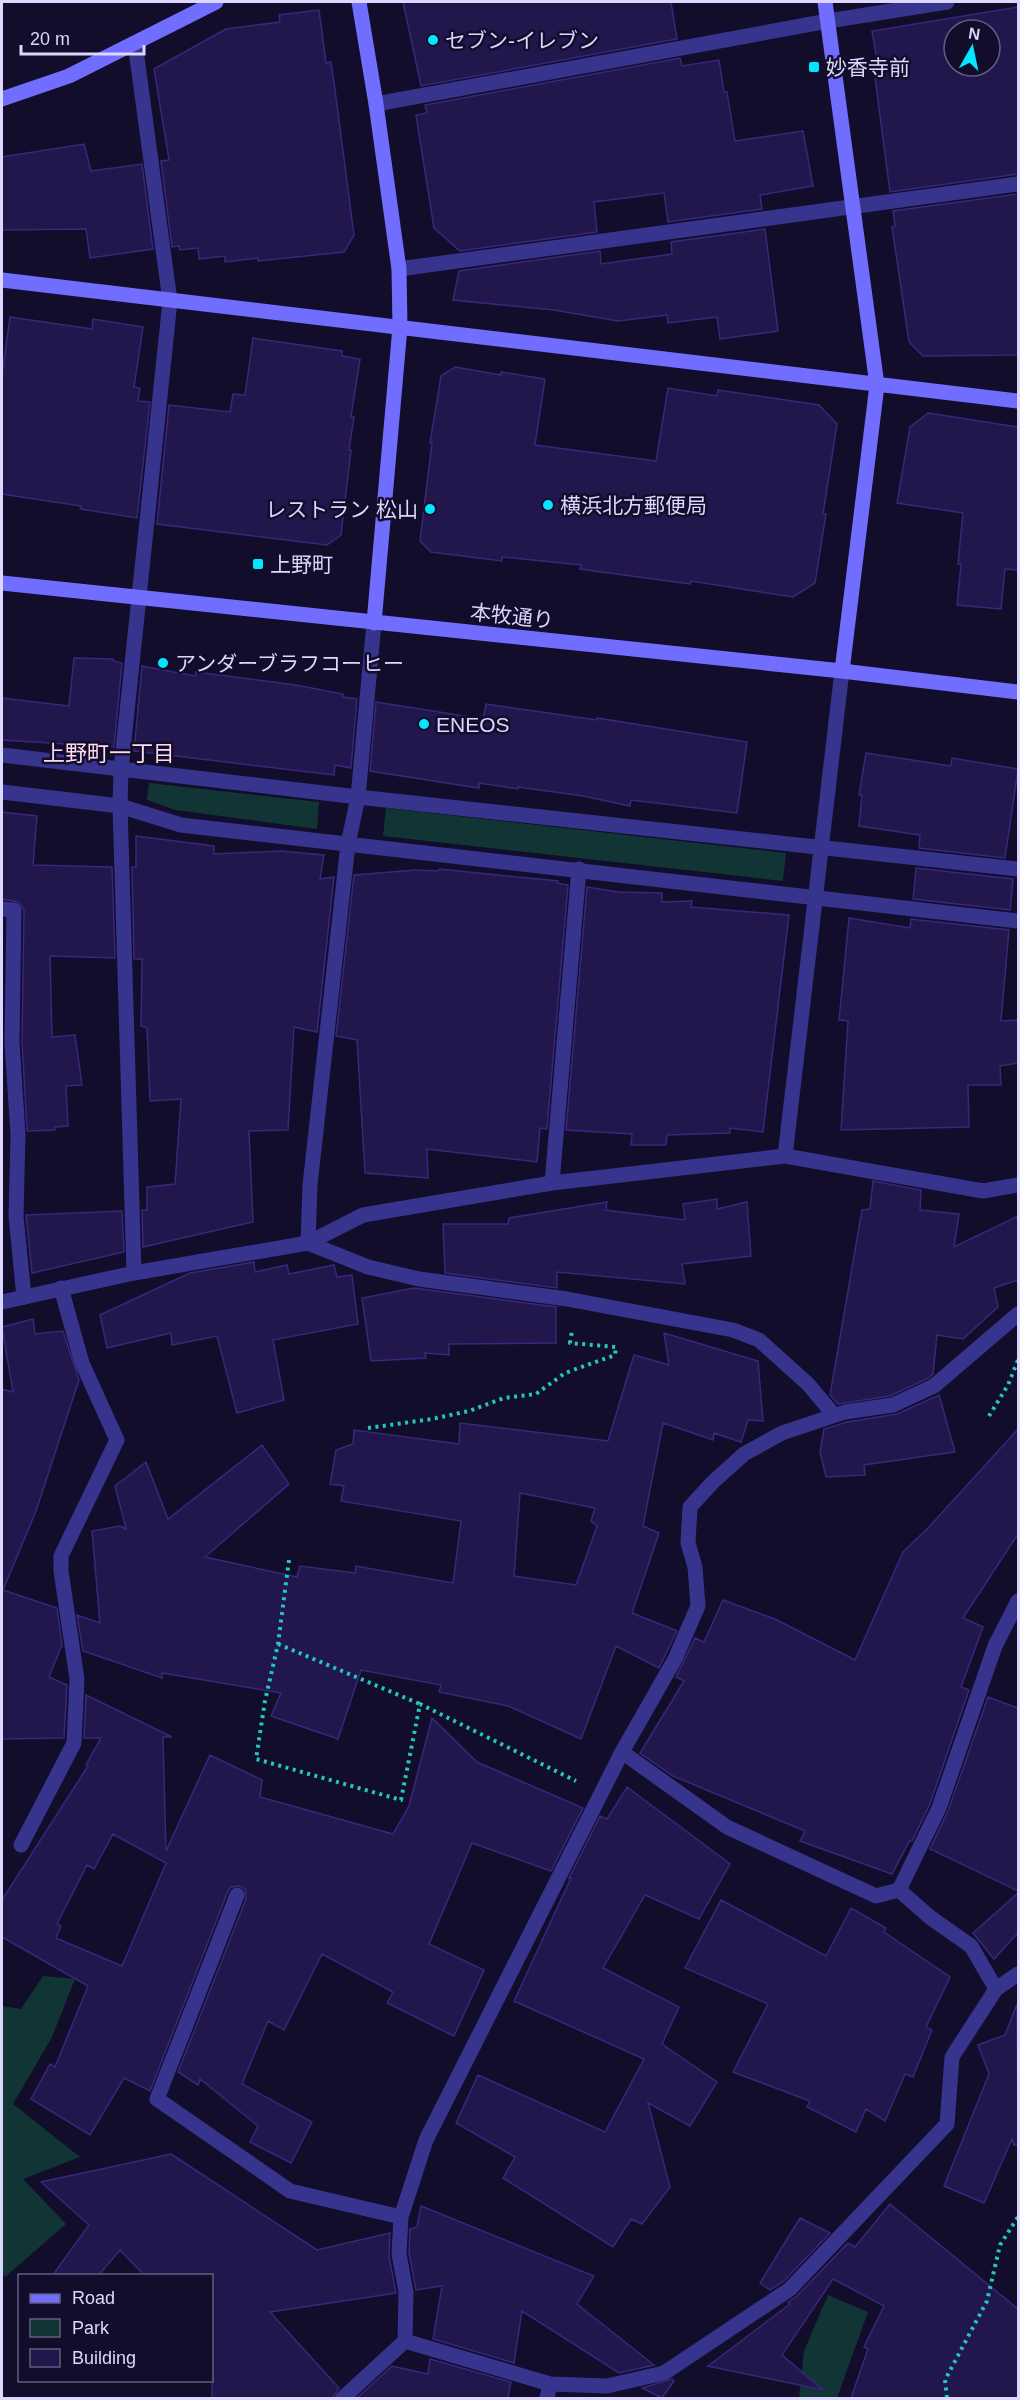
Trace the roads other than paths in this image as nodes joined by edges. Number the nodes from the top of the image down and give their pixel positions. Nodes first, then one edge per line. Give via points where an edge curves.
1 (216, 2) edge
2 (359, 2) edge
3 (825, 2) edge
4 (947, 2) edge
5 (828, 21) junction
6 (135, 43) junction
7 (2, 99) edge
8 (376, 104) junction
9 (1018, 184) edge
10 (853, 207) junction
11 (399, 269) junction
12 (2, 280) edge
13 (170, 301) junction
14 (400, 327) junction
15 (877, 385) junction
16 (1018, 400) edge
17 (2, 583) edge
18 (137, 598) junction
19 (374, 623) junction
20 (842, 671) junction
21 (1018, 692) edge
22 (2, 755) edge
23 (121, 769) junction
24 (2, 792) edge
25 (357, 797) junction
26 (120, 806) junction
27 (348, 844) junction
28 (822, 848) junction
29 (1018, 868) edge
30 (579, 869) junction
31 (816, 896) junction
32 (2, 909) edge
33 (1018, 921) edge
34 (785, 1156) junction
35 (552, 1183) junction
36 (1018, 1185) edge
37 (308, 1243) junction
38 (134, 1273) junction
39 (61, 1288) junction
40 (24, 1297) junction
41 (2, 1302) edge
42 (1018, 1314) edge
43 (834, 1415) junction
44 (1018, 1601) edge
45 (622, 1752) junction
46 (21, 1845) dead end
47 (899, 1890) junction
48 (237, 1895) dead end
49 (1018, 1974) edge
50 (996, 1989) junction
51 (401, 2217) junction
52 (405, 2341) junction
53 (549, 2391) edge
54 (343, 2398) edge

1 - 6 street
2 - 8 street
3 - 5 street
4 - 5 street
5 - 8 street
5 - 10 street
6 - 7 street via 69,76
6 - 13 street
8 - 11 street
9 - 10 street
10 - 11 street
10 - 15 street
11 - 14 street
12 - 13 street
13 - 14 street
13 - 18 street
14 - 15 street
14 - 19 street
15 - 16 street
15 - 20 street
17 - 18 street, 本牧通り
18 - 19 street, 本牧通り
18 - 23 street
19 - 20 street, 本牧通り
19 - 25 street
20 - 21 street, 本牧通り
20 - 28 street
22 - 23 street
23 - 25 street
23 - 26 street
24 - 26 street
25 - 27 street
25 - 28 street
26 - 27 street via 181,825
26 - 38 street
27 - 30 street
27 - 37 street via 310,1185
28 - 29 street
28 - 31 street
30 - 31 street
30 - 35 street
31 - 33 street
31 - 34 street
32 - 40 street via 14,910 16,1216
34 - 35 street
34 - 36 street via 983,1191
35 - 37 street via 363,1215
37 - 38 street
37 - 43 street via 368,1267 419,1279 567,1299 733,1330 759,1340 808,1384
38 - 39 street
39 - 40 street
39 - 46 street via 82,1363 117,1440 61,1556 77,1679 74,1743
40 - 41 street
42 - 43 street via 934,1386 893,1405
43 - 45 street via 782,1433 744,1454 690,1507 688,1543 695,1567 698,1606 675,1659
44 - 47 street via 995,1646 939,1808
45 - 47 street via 727,1827 876,1896
45 - 51 street via 426,2140
47 - 50 street via 971,1946
48 - 51 street via 157,2099 290,2191
49 - 50 street
50 - 53 street via 952,2057 947,2124 790,2289 664,2373 606,2386
51 - 52 street via 399,2254 406,2292
52 - 53 street
52 - 54 street

